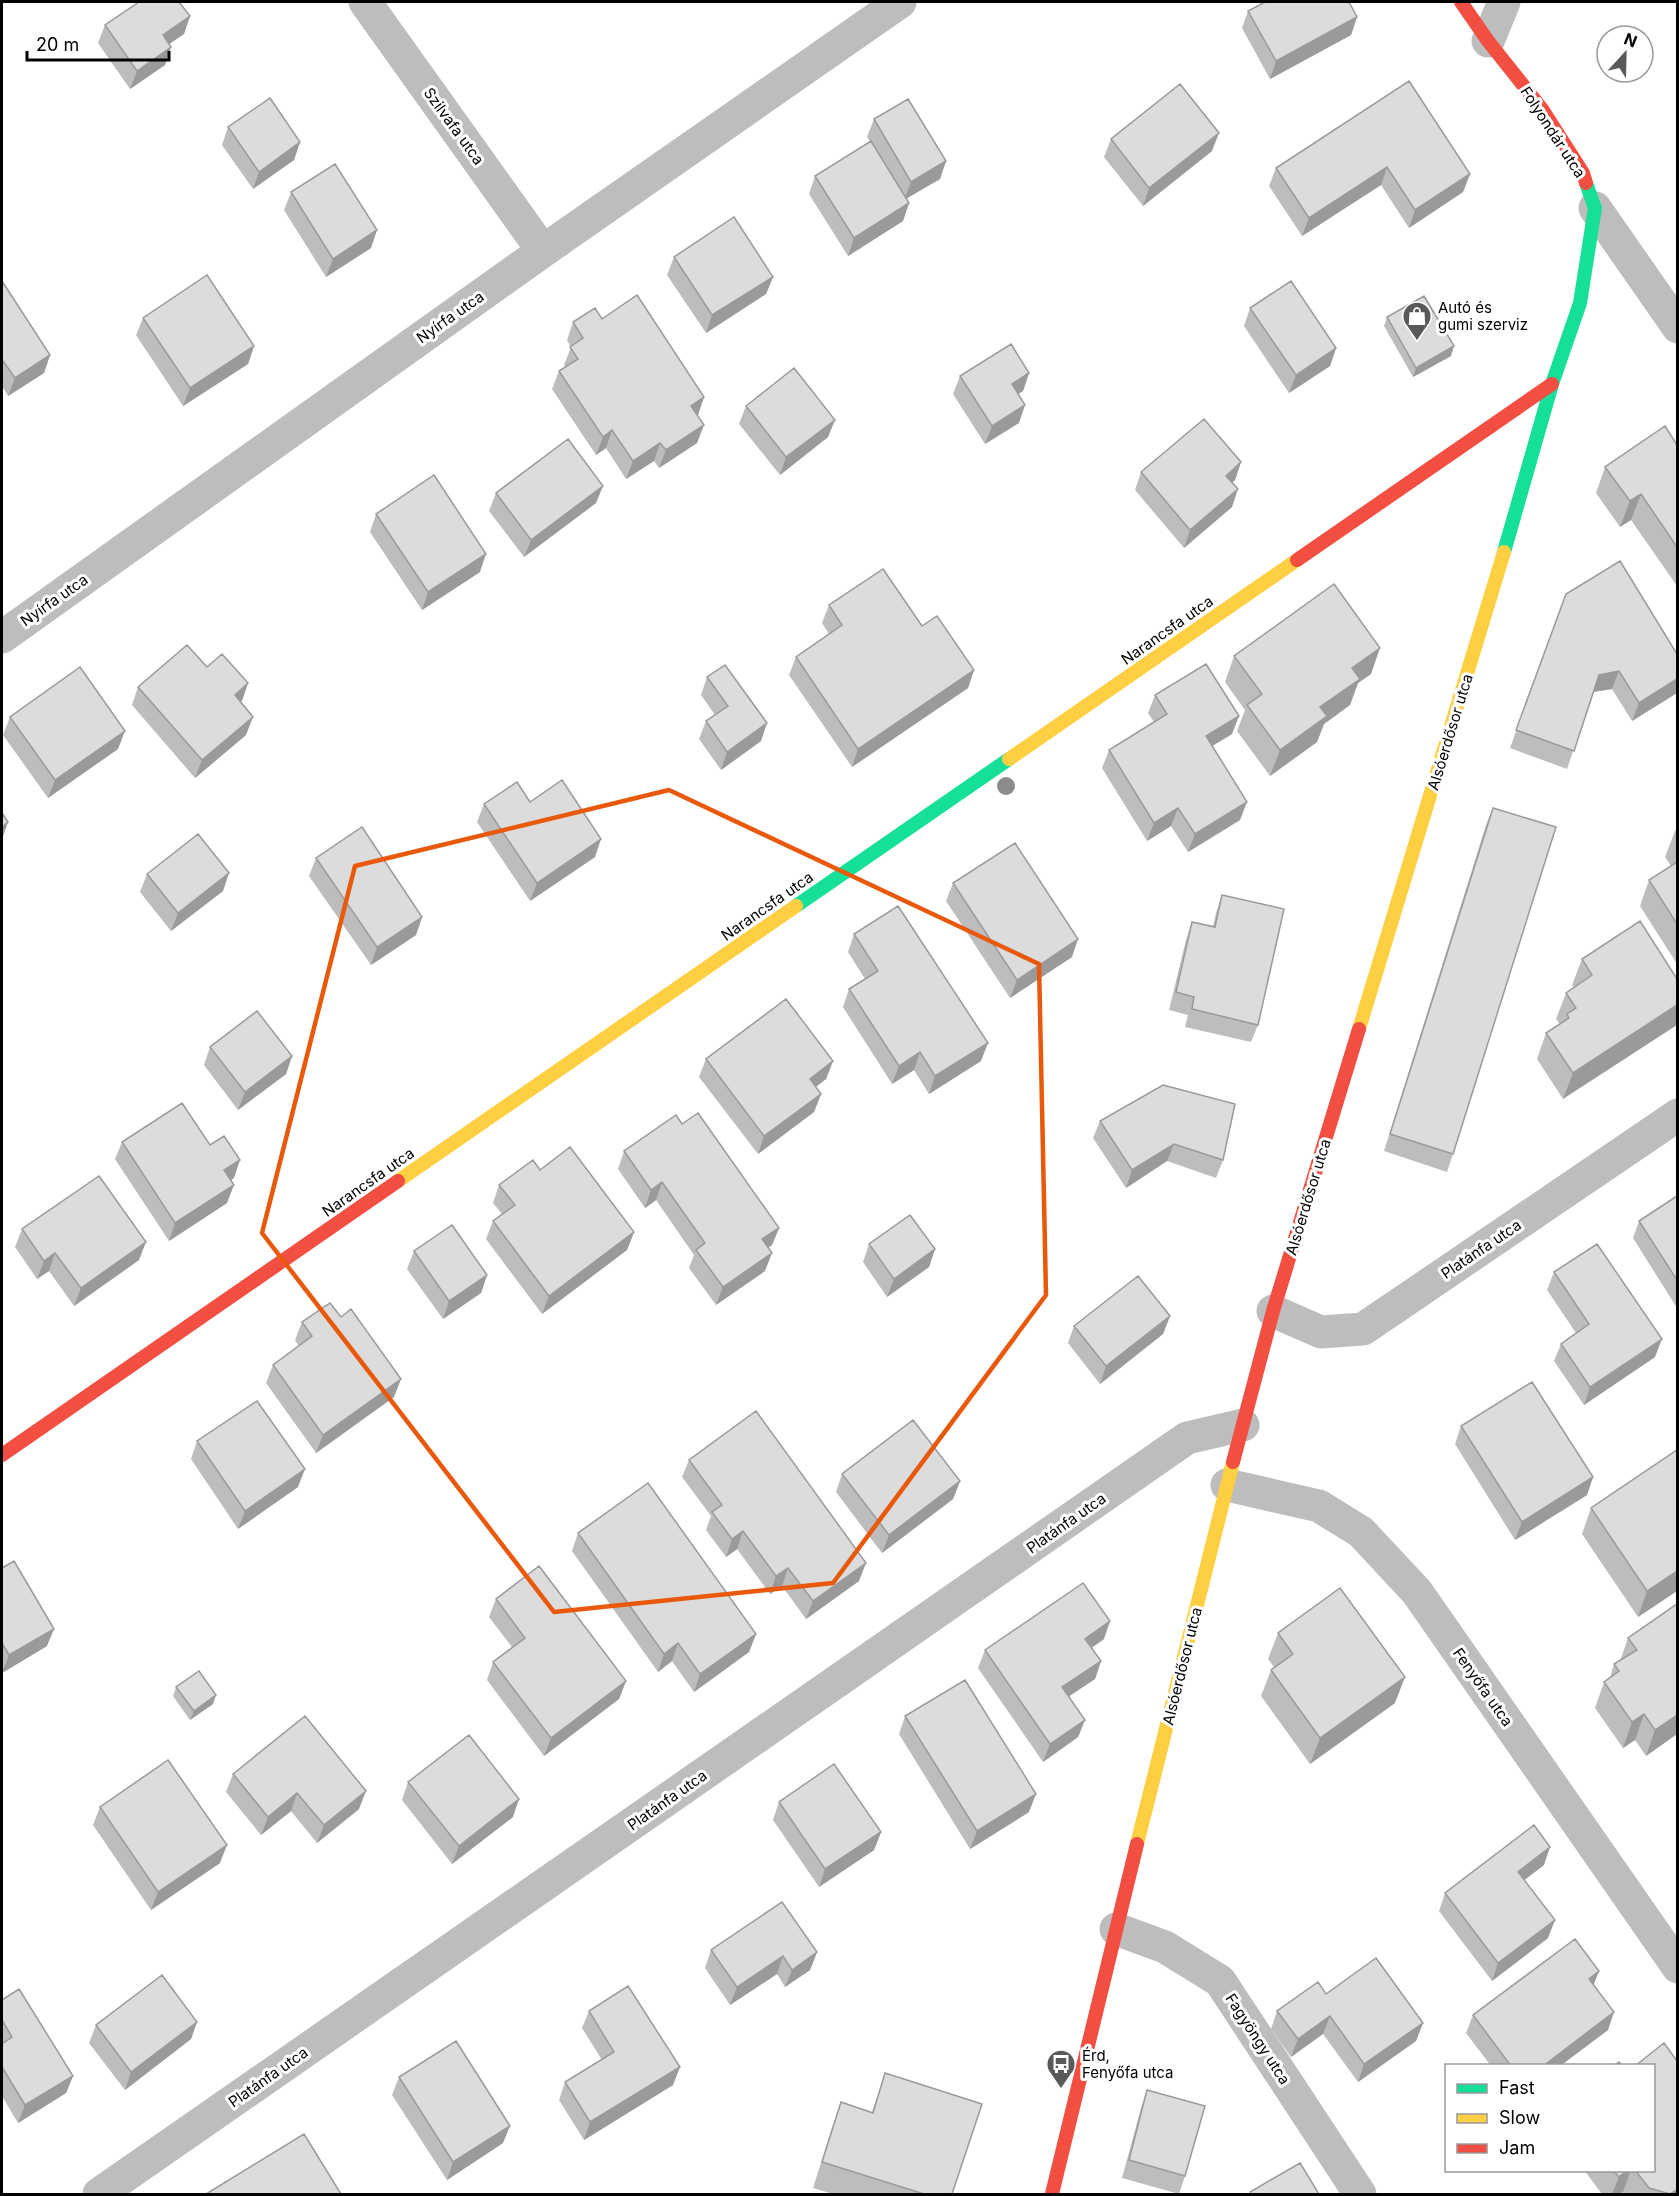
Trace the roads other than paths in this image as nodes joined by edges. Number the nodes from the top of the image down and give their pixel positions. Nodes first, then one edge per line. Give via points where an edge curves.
1 (365, 2) edge
2 (900, 2) edge
3 (1461, 2) edge
4 (1504, 2) edge
5 (1488, 41) junction
6 (1595, 208) junction
7 (543, 250) junction
8 (1677, 327) edge
9 (1552, 384) junction
10 (2, 637) edge
11 (1677, 1115) edge
12 (1273, 1311) junction
13 (1243, 1425) junction
14 (2, 1455) edge
15 (1227, 1485) junction
16 (1116, 1929) junction
17 (1677, 1967) edge
18 (99, 2194) edge
19 (1052, 2194) edge
20 (1360, 2194) edge

1 - 7 street, Szilvafa utca
2 - 7 street, Nyírfa utca
3 - 5 street, Folyondár utca
4 - 5 street
5 - 6 street, Folyondár utca via 1542,109 1583,173
6 - 8 street, Folyondár utca
6 - 9 street, Alsóerdősor utca via 1580,303
7 - 10 street, Nyírfa utca
9 - 12 street, Alsóerdősor utca
9 - 14 street, Narancsfa utca
11 - 12 street, Platánfa utca via 1363,1329 1321,1332
12 - 13 street, Alsóerdősor utca
13 - 15 street, Alsóerdősor utca
13 - 18 street, Platánfa utca via 1186,1438
15 - 16 street, Alsóerdősor utca
15 - 17 street, Fenyőfa utca via 1319,1506 1360,1532 1417,1592
16 - 19 street, Alsóerdősor utca
16 - 20 street, Fagyöngy utca via 1165,1947 1220,1981

